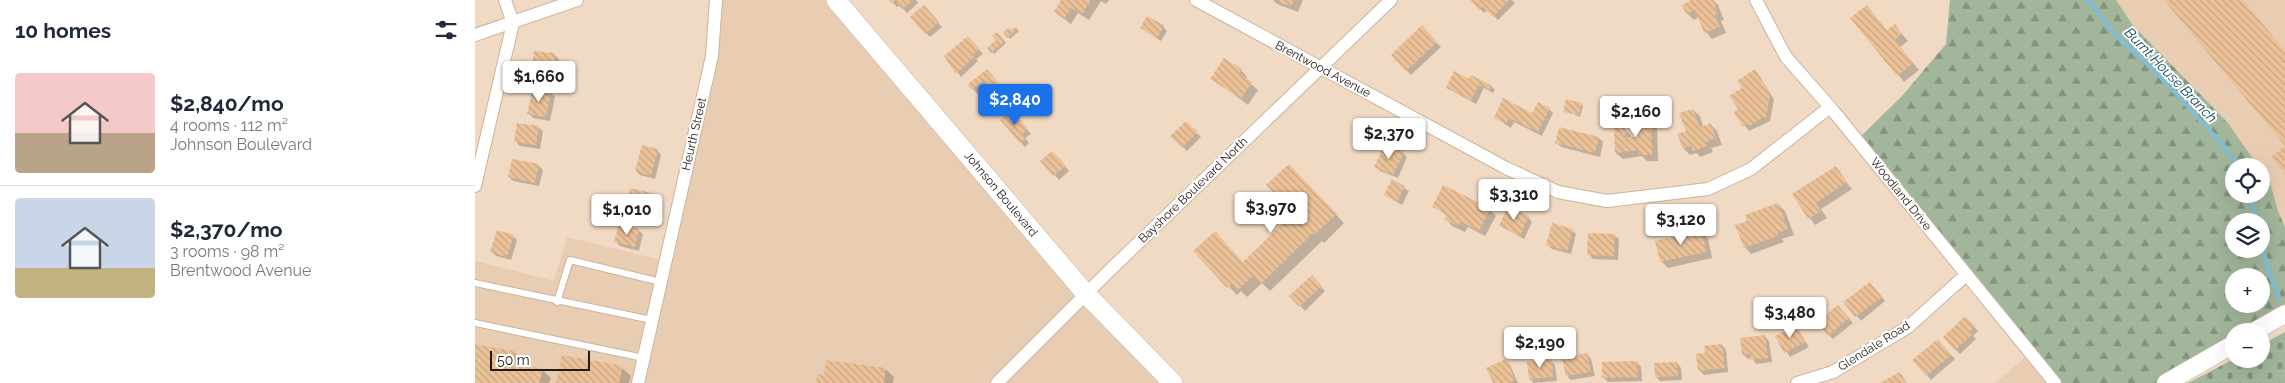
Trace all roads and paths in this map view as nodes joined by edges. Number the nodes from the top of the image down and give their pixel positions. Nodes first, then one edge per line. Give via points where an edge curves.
1 (505, 0) edge
2 (577, 0) edge
3 (716, 0) edge
4 (836, 0) edge
5 (1196, 0) edge
6 (1391, 0) edge
7 (1756, 0) edge
8 (513, 23) junction
9 (475, 35) edge
10 (1319, 67) junction
11 (1831, 106) junction
12 (475, 186) edge
13 (1966, 275) junction
14 (661, 282) junction
15 (475, 283) edge
16 (1086, 294) junction
17 (557, 302) junction
18 (2285, 314) edge
19 (652, 320) junction
20 (475, 323) edge
21 (2269, 323) edge
22 (2225, 349) edge
23 (644, 358) junction
24 (638, 383) edge
25 (997, 383) edge
26 (1173, 383) edge
27 (1797, 383) edge
28 (2055, 383) edge
29 (2166, 383) edge

1 - 8 street
2 - 8 street
3 - 14 street, Heurth Street via 712,56
4 - 16 main road, Johnson Boulevard
5 - 10 street, Brentwood Avenue
6 - 10 street, Bayshore Boulevard North
7 - 11 street, Woodland Drive via 1786,56
8 - 9 street
8 - 12 street
10 - 11 street, Brentwood Avenue via 1506,168 1558,192 1607,200 1708,189 1751,169
10 - 16 street, Bayshore Boulevard North
11 - 13 street, Woodland Drive
13 - 27 street, Glendale Road via 1909,327 1833,372
13 - 28 street, Woodland Drive
14 - 17 lane via 570,260
14 - 19 street, Heurth Street
15 - 17 lane
16 - 25 street, Bayshore Boulevard North
16 - 26 main road, Johnson Boulevard
17 - 19 lane
18 - 21 main road
19 - 23 street, Heurth Street
20 - 23 lane
22 - 29 main road
23 - 24 street, Heurth Street

